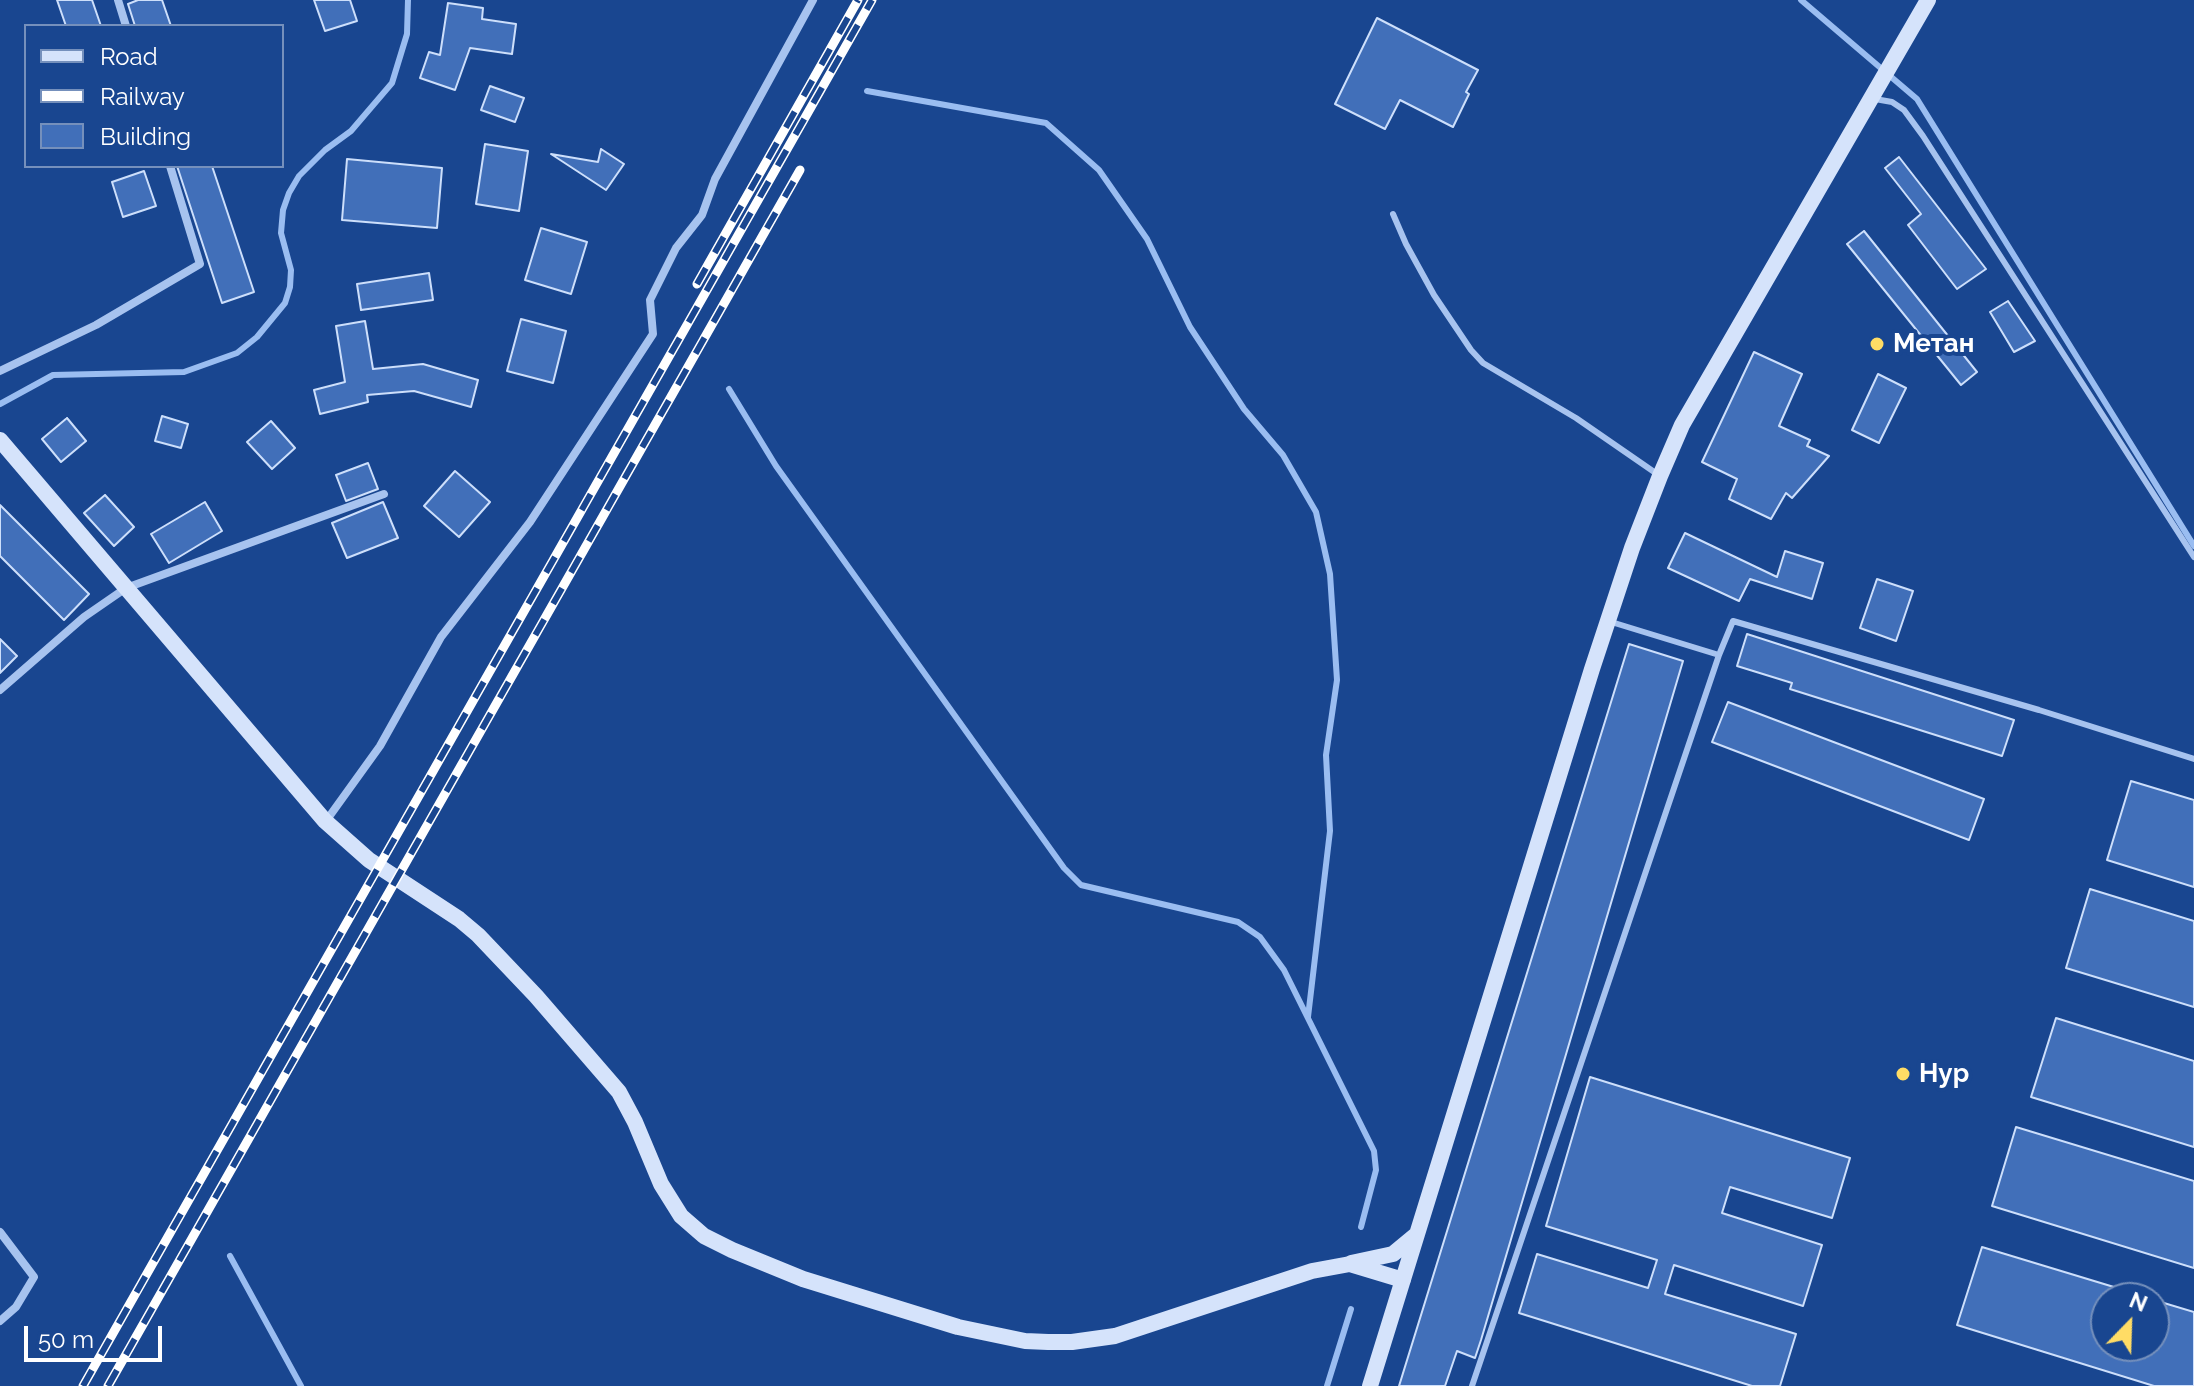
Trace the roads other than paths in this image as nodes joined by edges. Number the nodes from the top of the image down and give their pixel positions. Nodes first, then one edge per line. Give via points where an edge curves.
1 (118, 0) edge
2 (813, 0) edge
3 (1928, 0) edge
4 (125, 24) edge
5 (1874, 94) junction
6 (171, 168) edge
7 (1393, 214) dead end
8 (0, 371) edge
9 (1, 442) edge
10 (1660, 476) junction
11 (384, 494) dead end
12 (2194, 557) edge
13 (126, 588) junction
14 (1608, 621) junction
15 (1719, 655) junction
16 (0, 690) edge
17 (2194, 759) edge
18 (325, 821) junction
19 (0, 1232) edge
20 (1417, 1233) junction
21 (1350, 1264) junction
22 (1403, 1280) junction
23 (0, 1321) edge
24 (1370, 1386) edge
25 (1472, 1386) edge

1 - 4 street
2 - 18 street via 715,179 702,215 676,248 650,300 653,334 530,522 441,637 380,746
3 - 5 main road
5 - 10 main road via 1682,425
5 - 12 lane via 1904,110 1923,136
6 - 8 street via 200,264 96,325
7 - 10 lane via 1434,295 1483,363
9 - 13 main road
10 - 14 main road
11 - 13 street
13 - 16 street
13 - 18 main road
14 - 15 lane
14 - 20 main road
15 - 17 lane via 1733,621
15 - 25 lane
18 - 21 main road via 369,860 459,919 498,955 619,1092 653,1169 681,1216 732,1250 803,1279 958,1327 1048,1342 1115,1336 1312,1271
19 - 23 street via 34,1277 16,1307
20 - 21 main road via 1393,1254
20 - 22 main road
21 - 22 main road
22 - 24 main road

